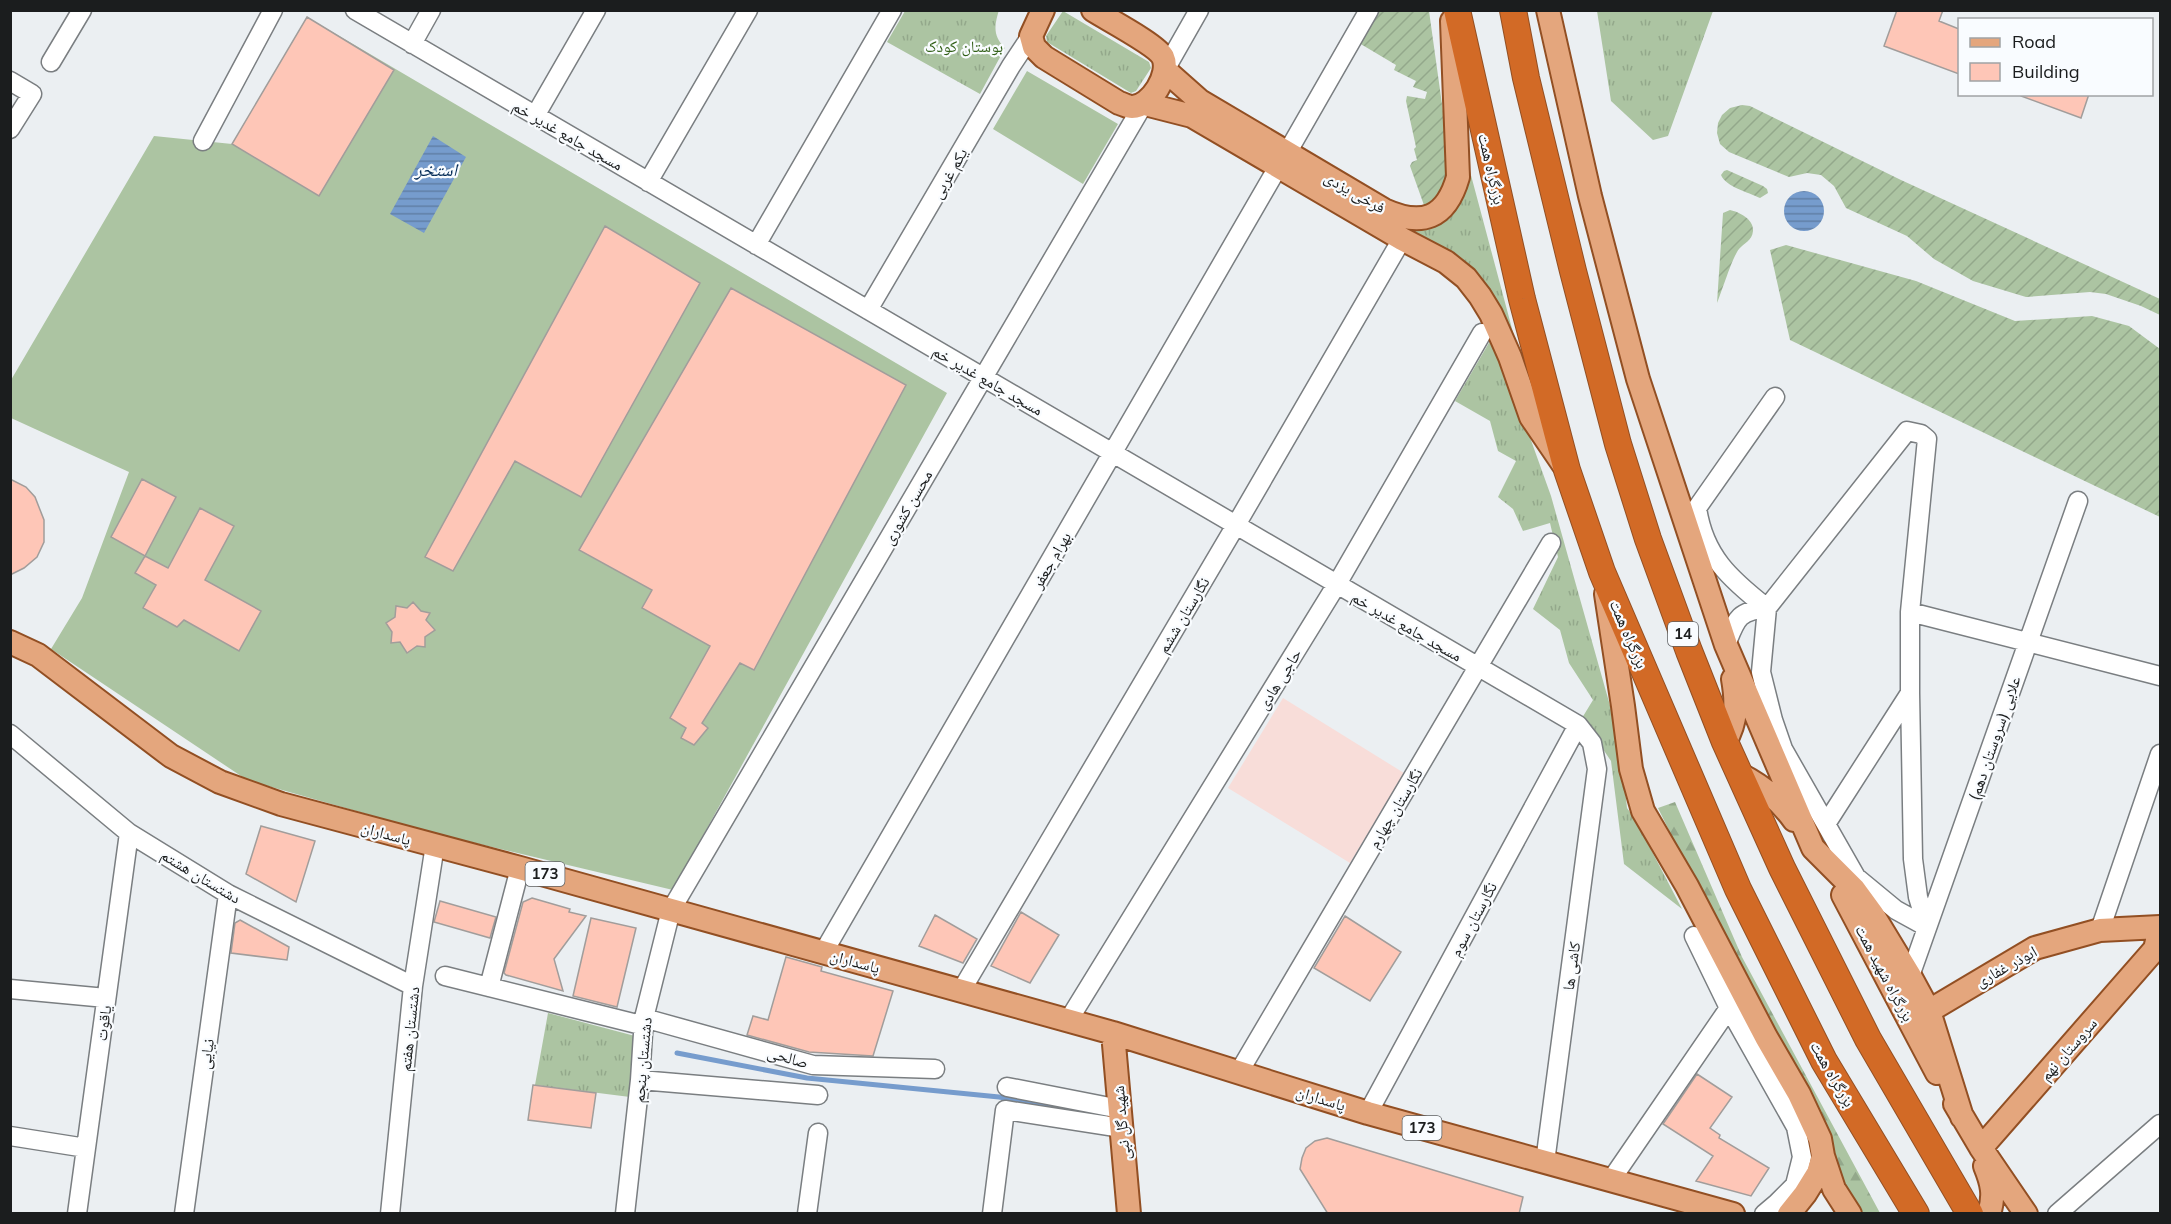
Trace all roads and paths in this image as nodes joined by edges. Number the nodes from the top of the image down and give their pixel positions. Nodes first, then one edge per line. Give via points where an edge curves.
1 (82, 10) edge
2 (273, 10) edge
3 (355, 10) edge
4 (431, 10) edge
5 (596, 10) edge
6 (748, 10) edge
7 (892, 10) edge
8 (1093, 10) edge
9 (1199, 10) edge
10 (1369, 10) edge
11 (1451, 10) edge
12 (1457, 10) edge
13 (1513, 10) edge
14 (1548, 10) edge
15 (1035, 19) edge
16 (412, 44) junction
17 (51, 62) dead end
18 (1166, 69) junction
19 (10, 81) edge
20 (1144, 104) junction
21 (535, 116) junction
22 (10, 129) edge
23 (203, 141) dead end
24 (1283, 160) junction
25 (648, 182) junction
26 (1402, 239) junction
27 (756, 245) junction
28 (868, 310) junction
29 (1482, 333) dead end
30 (983, 378) junction
31 (1775, 397) dead end
32 (1113, 453) junction
33 (1567, 470) junction
34 (2078, 501) dead end
35 (1236, 525) junction
36 (1551, 543) dead end
37 (1602, 572) junction
38 (1337, 584) junction
39 (1767, 608) junction
40 (1910, 612) junction
41 (10, 642) edge
42 (2028, 643) junction
43 (1726, 645) junction
44 (1478, 667) junction
45 (2160, 676) edge
46 (1910, 693) junction
47 (1578, 725) junction
48 (10, 734) edge
49 (1725, 741) junction
50 (2160, 754) edge
51 (1597, 769) joint
52 (1741, 775) junction
53 (1826, 824) junction
54 (129, 833) junction
55 (435, 845) junction
56 (1813, 848) junction
57 (520, 868) junction
58 (228, 894) junction
59 (671, 909) junction
60 (1927, 927) junction
61 (2100, 930) junction
62 (1694, 936) dead end
63 (2159, 938) edge
64 (823, 953) junction
65 (445, 976) dead end
66 (1910, 976) junction
67 (413, 986) junction
68 (489, 987) junction
69 (10, 989) edge
70 (961, 991) junction
71 (106, 998) junction
72 (1729, 1008) junction
73 (1929, 1011) junction
74 (1068, 1021) junction
75 (645, 1022) junction
76 (1113, 1033) junction
77 (935, 1069) dead end
78 (1239, 1072) junction
79 (1939, 1076) junction
80 (640, 1080) junction
81 (1007, 1087) dead end
82 (818, 1095) dead end
83 (1368, 1113) junction
84 (1962, 1117) junction
85 (1121, 1118) junction
86 (2160, 1124) edge
87 (818, 1133) dead end
88 (10, 1136) edge
89 (86, 1148) junction
90 (1981, 1148) junction
91 (1823, 1156) junction
92 (1545, 1162) junction
93 (1611, 1180) junction
94 (2000, 1186) junction
95 (1671, 1205) edge
96 (77, 1214) edge
97 (184, 1214) edge
98 (390, 1214) edge
99 (625, 1214) edge
100 (807, 1214) edge
101 (992, 1214) edge
102 (1129, 1214) edge
103 (1733, 1214) edge
104 (1764, 1214) edge
105 (1789, 1214) edge
106 (1850, 1214) edge
107 (1916, 1214) edge
108 (1970, 1214) edge
109 (1989, 1214) edge
110 (2026, 1214) edge
111 (2058, 1214) edge

1 - 17 street
2 - 23 street
3 - 16 street, مسجد جامع غدیر خم
4 - 16 street
5 - 21 street
6 - 25 street
7 - 27 street
8 - 18 main road, فرخی یزدی via 1153,47 1163,57
9 - 18 street
10 - 24 street, بهرام جعفر
11 - 24 main road, فرخی یزدی via 1458,177 1442,209 1416,219 1396,215
12 - 33 highway, بزرگراه همت via 1522,299
13 - 49 highway, 14 via 1567,248 1618,444 1648,539
14 - 43 main road via 1590,196 1638,379
15 - 20 main road, فرخی یزدی via 1034,47 1044,57 1119,103 1132,107
15 - 28 street, یکم غربی
16 - 21 street, مسجد جامع غدیر خم
18 - 20 main road
18 - 24 main road, فرخی یزدی via 1200,101
19 - 22 street via 32,94
20 - 24 main road, فرخی یزدی via 1192,116
20 - 30 street, محسن کشوری
21 - 25 street, مسجد جامع غدیر خم
24 - 26 main road, فرخی یزدی
24 - 32 street, بهرام جعفر
25 - 27 street, مسجد جامع غدیر خم
26 - 33 main road, فرخی یزدی via 1446,262 1480,296 1491,314 1531,417
26 - 35 street, نگارستان ششم
27 - 28 street, مسجد جامع غدیر خم
28 - 30 street, مسجد جامع غدیر خم
29 - 38 street, حاجی هادی
30 - 32 street, مسجد جامع غدیر خم
30 - 59 street, محسن کشوری
31 - 39 street via 1697,508 1710,551 1735,584
32 - 35 street, مسجد جامع غدیر خم
32 - 64 street, بهرام جعفر
33 - 37 highway, بزرگراه همت
34 - 42 street, علایی (سروستان دهم)
35 - 38 street, مسجد جامع غدیر خم
35 - 70 street, نگارستان ششم
36 - 44 street, نگارستان چهارم
37 - 91 main road via 1631,770 1643,810 1799,1094 1820,1139
37 - 107 highway, بزرگراه همت via 1738,889 1824,1061
38 - 44 street, مسجد جامع غدیر خم
38 - 74 street, حاجی هادی
39 - 40 street via 1907,431 1927,439
39 - 43 street via 1749,610 1736,621
39 - 53 street via 1761,672 1773,720 1783,749
40 - 42 street
40 - 46 street
41 - 55 main road, پاسداران / 173 via 38,655 171,756 220,782 281,804
42 - 45 street
42 - 60 street, علایی (سروستان دهم)
43 - 49 main road via 1737,701 1733,728
43 - 56 main road
44 - 47 street, مسجد جامع غدیر خم
44 - 78 street, نگارستان چهارم
46 - 53 street
46 - 60 street via 1913,859
47 - 51 street, مسجد جامع غدیر خم via 1592,742
47 - 83 street, نگارستان سوم
48 - 54 street, دشتستان هشتم
49 - 52 highway, 14
50 - 61 street
51 - 92 street, کاشی ها
52 - 56 main road, بزرگراه شهید همت via 1774,796
52 - 108 highway, 14 via 1782,868 1868,1039
53 - 60 street via 1856,877 1896,910
54 - 58 street, دشتستان هشتم
54 - 71 street, یاقوت
55 - 57 main road, پاسداران / 173
55 - 67 street, دشتستان هفتم
56 - 66 main road via 1873,915
56 - 79 main road, بزرگراه شهید همت via 1853,913
57 - 59 main road, پاسداران / 173
57 - 68 street
58 - 67 street, دشتستان هشتم
58 - 97 street, نیایی
59 - 64 main road, پاسداران / 173
59 - 75 street, دشتستان پنجم
60 - 66 street, علایی (سروستان دهم)
61 - 63 main road, ابوذر غفاری
61 - 73 main road, ابوذر غفاری via 2035,948
62 - 72 street
63 - 90 main road, سروستان نهم
64 - 70 main road, پاسداران / 173
65 - 68 street, صالحی
66 - 73 main road
67 - 98 street, دشتستان هفتم
68 - 75 street, صالحی
69 - 71 street
70 - 74 main road, پاسداران / 173
71 - 89 street, یاقوت
72 - 93 street
72 - 104 street via 1796,1127 1802,1157 1795,1185
73 - 84 main road
74 - 76 main road, پاسداران / 173
75 - 77 street, صالحی via 813,1065
75 - 80 street, دشتستان پنجم
76 - 78 main road, پاسداران / 173
76 - 85 main road, شهید گل نبی
78 - 83 main road, پاسداران / 173
79 - 84 main road, بزرگراه شهید همت
79 - 94 main road
80 - 82 street
80 - 99 street, دشتستان پنجم
81 - 85 street
83 - 92 main road, پاسداران / 173
84 - 90 main road, بزرگراه شهید همت
85 - 101 street via 1005,1110
85 - 102 main road, شهید گل نبی
86 - 111 street
87 - 100 street
88 - 89 street
89 - 96 street, یاقوت
90 - 94 main road, بزرگراه شهید همت
91 - 105 main road via 1812,1184
91 - 106 main road via 1834,1189
92 - 93 main road, پاسداران / 173
93 - 95 main road, پاسداران / 173
94 - 109 main road
94 - 110 main road
95 - 103 main road, پاسداران / 173

